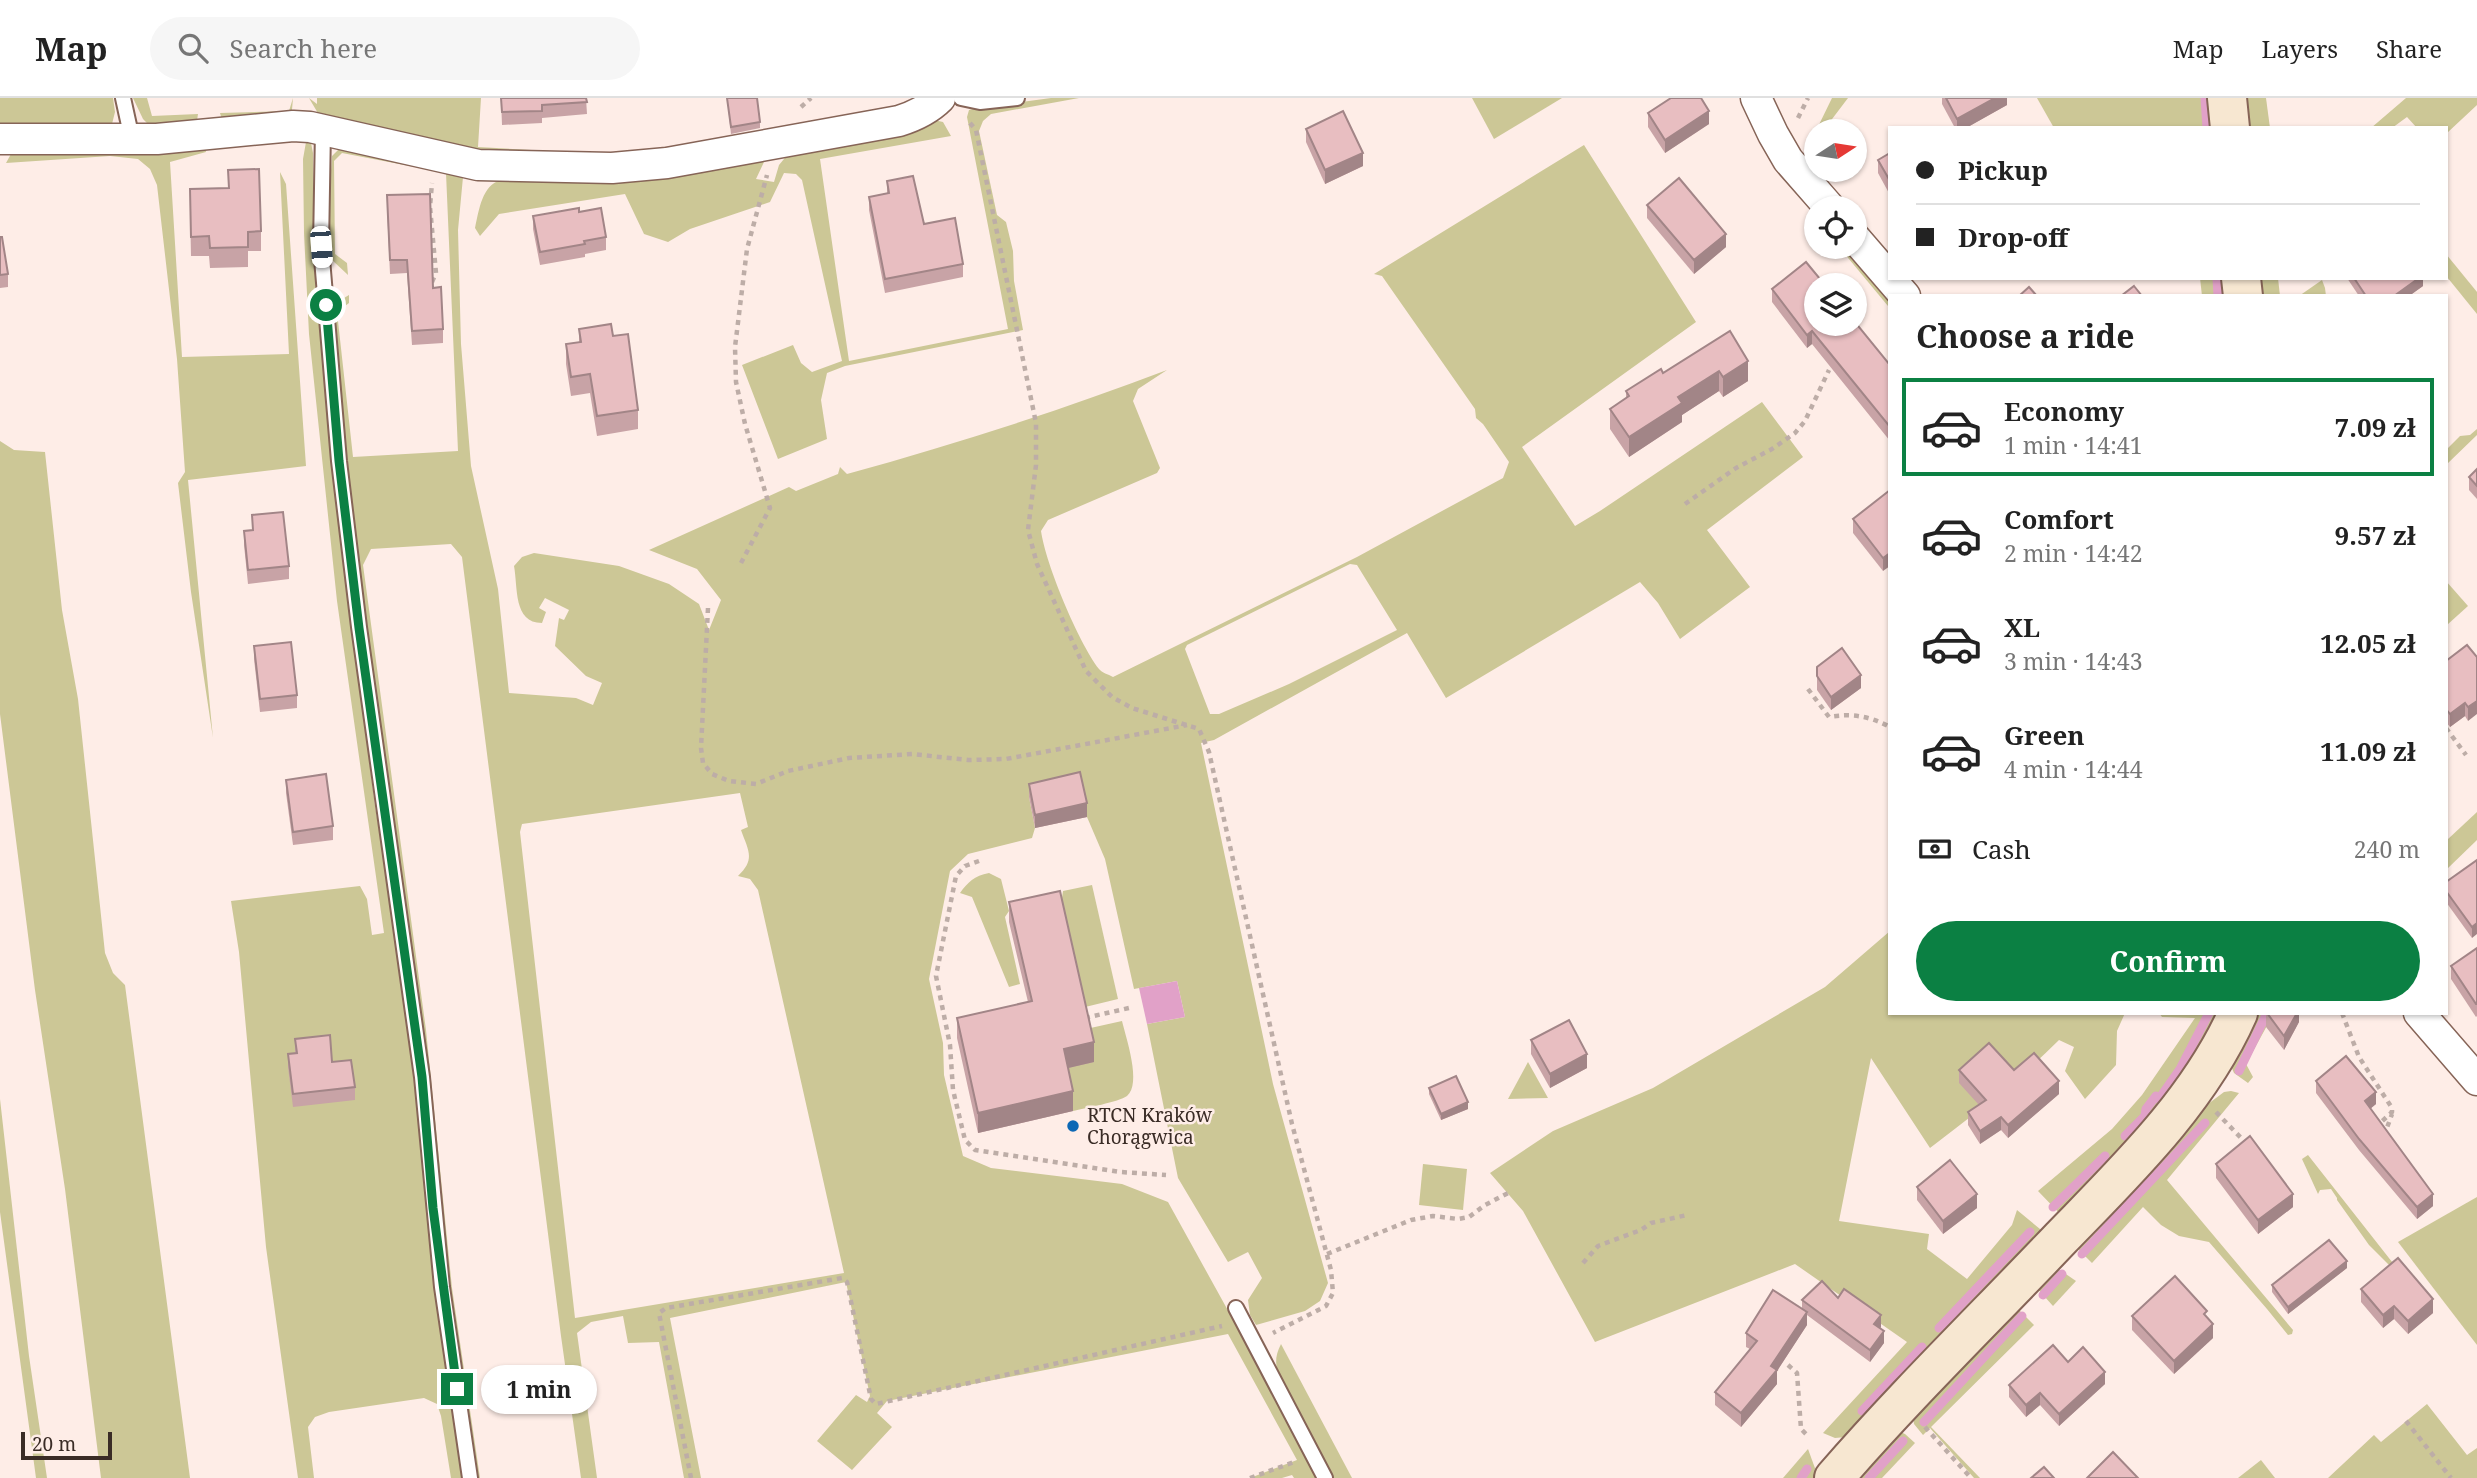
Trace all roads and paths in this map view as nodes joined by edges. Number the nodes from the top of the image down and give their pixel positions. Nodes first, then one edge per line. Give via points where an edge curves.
1 (123, 98) edge
2 (940, 98) edge
3 (961, 98) edge
4 (1017, 98) edge
5 (1756, 98) edge
6 (2227, 98) edge
7 (968, 119) dead end
8 (2230, 126) edge
9 (323, 129) junction
10 (0, 139) edge
11 (132, 139) junction
12 (773, 144) junction
13 (433, 173) dead end
14 (1820, 196) edge
15 (1867, 252) edge
16 (1888, 276) edge
17 (1891, 280) edge
18 (432, 282) edge
19 (1903, 294) edge
20 (1829, 370) edge
21 (1685, 504) dead end
22 (741, 563) dead end
23 (708, 608) dead end
24 (1808, 689) dead end
25 (1188, 724) junction
26 (1888, 726) edge
27 (2448, 731) edge
28 (2466, 755) dead end
29 (979, 861) dead end
30 (1129, 1008) dead end
31 (2237, 1015) edge
32 (2343, 1015) edge
33 (2421, 1015) edge
34 (1084, 1018) edge
35 (2477, 1080) edge
36 (2392, 1112) junction
37 (2221, 1116) dead end
38 (2372, 1131) edge
39 (2377, 1137) edge
40 (2244, 1141) edge
41 (1166, 1175) dead end
42 (1508, 1193) dead end
43 (1687, 1215) dead end
44 (1327, 1254) junction
45 (1583, 1263) dead end
46 (1239, 1315) joint
47 (1253, 1341) junction
48 (1788, 1365) dead end
49 (2406, 1421) dead end
50 (1927, 1430) dead end
51 (1808, 1436) dead end
52 (1315, 1460) junction
53 (470, 1478) edge
54 (691, 1478) edge
55 (1250, 1478) edge
56 (1325, 1478) edge
57 (1834, 1478) edge
58 (1971, 1478) edge
59 (2451, 1478) edge

1 - 11 lane
2 - 12 street via 916,116 899,121
3 - 4 lane via 980,102
5 - 14 street via 1788,160
6 - 8 street
7 - 25 path via 976,130 1036,423 1037,465 1028,530 1037,564 1086,671 1112,697 1132,708
9 - 11 street via 293,126
9 - 12 street via 478,164 562,168 667,163
9 - 53 lane via 321,247 339,461 422,1077 440,1274
10 - 11 street
12 - 22 path via 747,250 735,347 736,383 770,508
13 - 18 path via 430,206 436,273
15 - 16 street
17 - 19 street
20 - 21 path via 1795,433
23 - 25 path via 701,748 703,762 712,774 729,781 756,784 788,771 849,758 912,754 1006,759
24 - 26 path via 1829,717 1855,714
25 - 44 path via 1199,729 1209,752 1292,1124
27 - 28 path
29 - 41 path via 956,876 936,976 965,1140 975,1150
30 - 34 path
31 - 57 street via 2194,1089 2133,1164
32 - 36 path via 2359,1057
33 - 35 street
36 - 38 path
36 - 39 path via 2382,1143
37 - 40 path
42 - 44 path via 1469,1217 1411,1220
43 - 45 path via 1651,1223 1598,1246
44 - 47 path via 1333,1293 1326,1306
46 - 47 lane
46 - 54 path via 876,1404 871,1399 847,1282 842,1278 666,1308 659,1313
47 - 52 lane
48 - 51 path via 1797,1373 1801,1429
49 - 59 path
50 - 58 path
52 - 55 path via 1297,1461
52 - 56 lane

